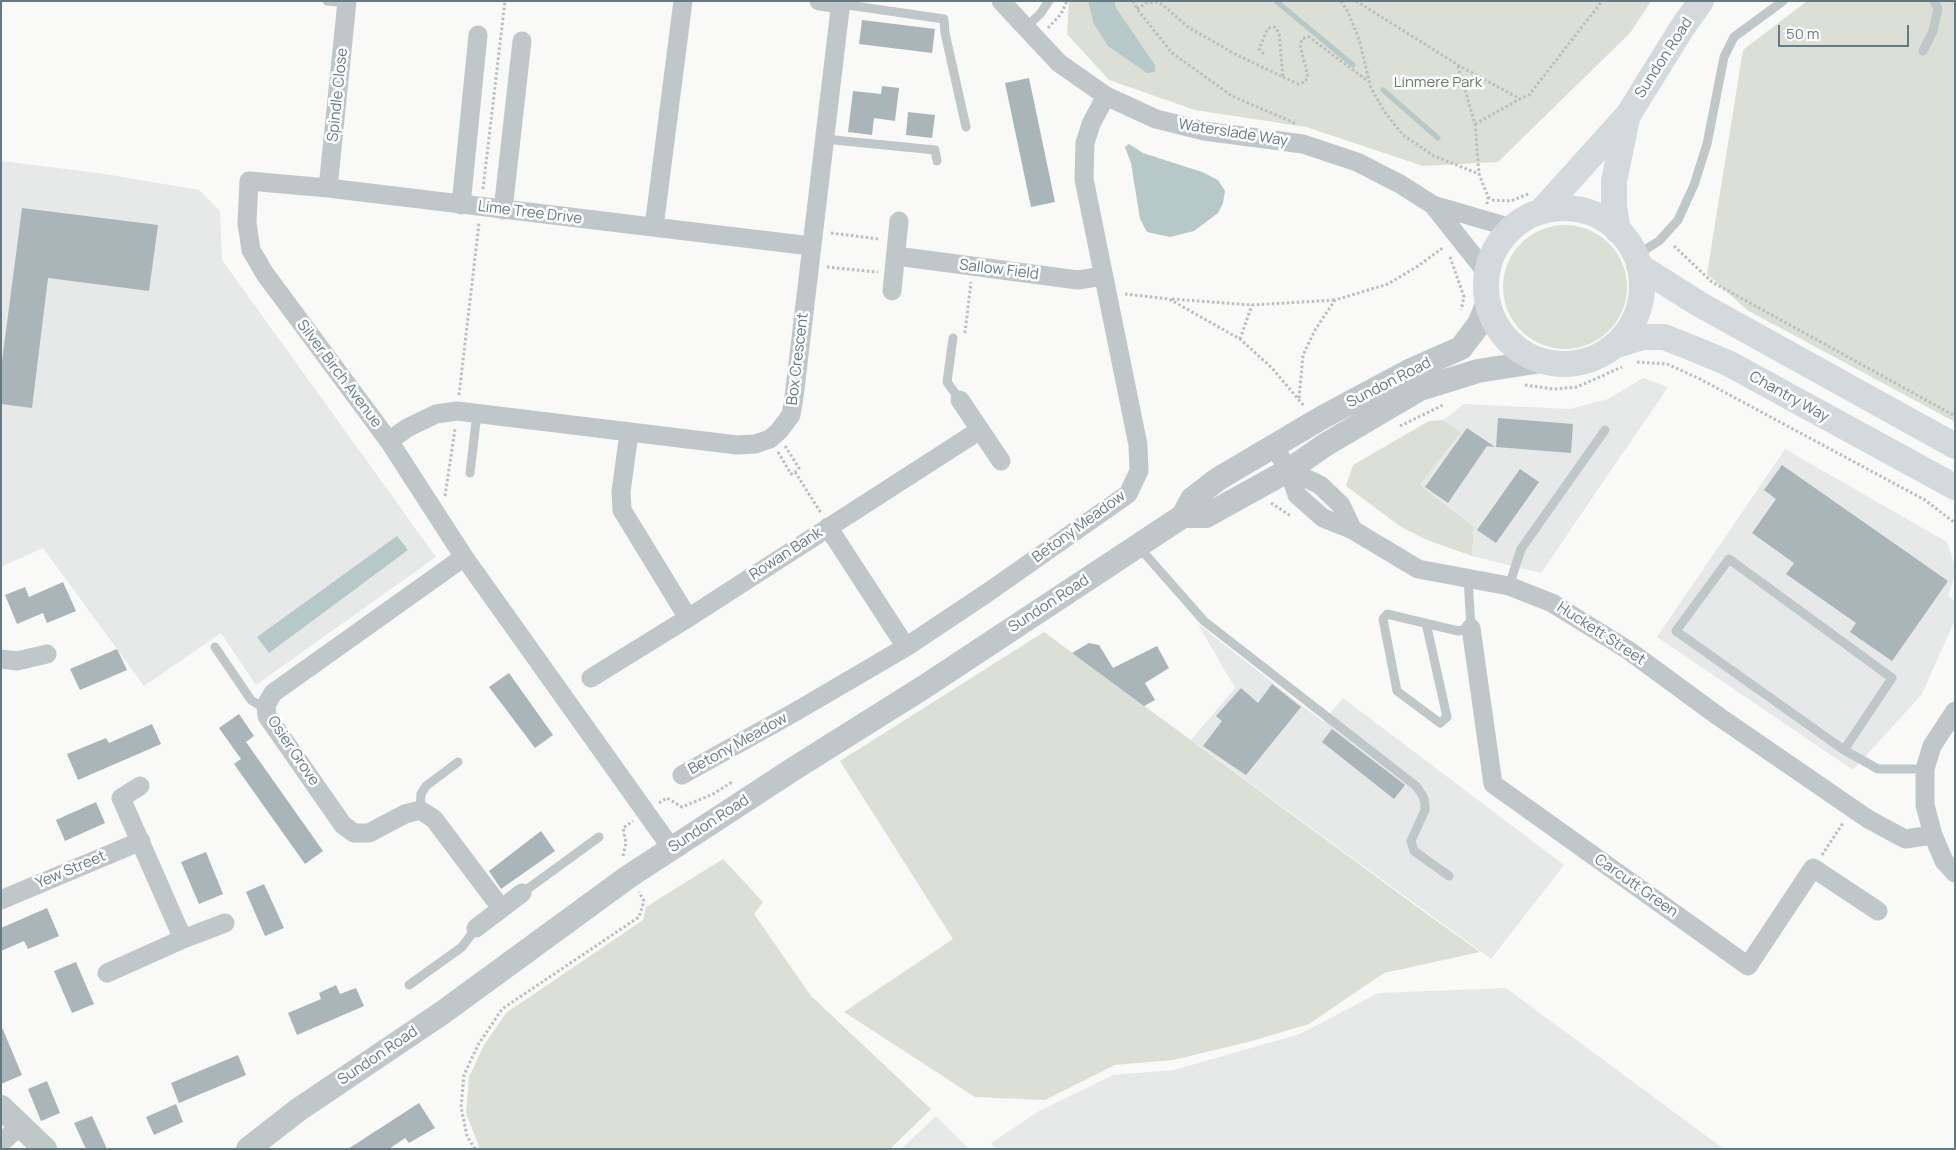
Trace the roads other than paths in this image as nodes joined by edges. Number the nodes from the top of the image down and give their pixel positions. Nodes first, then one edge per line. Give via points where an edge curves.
1 (327, 1) edge
2 (683, 1) edge
3 (819, 1) edge
4 (1001, 1) edge
5 (1049, 1) edge
6 (1701, 1) edge
7 (1782, 1) edge
8 (1934, 1) edge
9 (347, 2) edge
10 (841, 3) edge
11 (1026, 26) junction
12 (478, 35) dead end
13 (522, 41) dead end
14 (1923, 51) dead end
15 (1106, 96) junction
16 (1628, 115) junction
17 (966, 127) dead end
18 (824, 139) junction
19 (938, 161) dead end
20 (249, 180) joint
21 (328, 188) junction
22 (1539, 198) junction
23 (461, 205) junction
24 (1433, 205) junction
25 (502, 210) junction
26 (899, 221) dead end
27 (654, 227) junction
28 (1512, 228) junction
29 (1618, 231) junction
30 (811, 247) junction
31 (1637, 261) junction
32 (1487, 274) junction
33 (1103, 276) junction
34 (1486, 307) junction
35 (953, 338) road end
36 (1625, 357) junction
37 (1541, 361) junction
38 (960, 400) joint
39 (477, 413) junction
40 (980, 430) junction
41 (1605, 430) dead end
42 (629, 433) junction
43 (389, 441) junction
44 (1273, 446) junction
45 (1955, 446) edge
46 (1001, 461) dead end
47 (1289, 470) junction
48 (470, 472) dead end
49 (1955, 487) edge
50 (1183, 516) junction
51 (828, 527) junction
52 (1138, 546) junction
53 (464, 557) junction
54 (1468, 578) junction
55 (1509, 586) junction
56 (688, 618) junction
57 (1426, 623) junction
58 (1471, 628) junction
59 (215, 647) dead end
60 (906, 647) junction
61 (47, 654) dead end
62 (1, 659) edge
63 (591, 678) dead end
64 (266, 705) junction
65 (1955, 711) edge
66 (1844, 750) junction
67 (458, 762) dead end
68 (1925, 770) junction
69 (682, 775) dead end
70 (140, 786) dead end
71 (420, 810) junction
72 (1933, 835) junction
73 (599, 837) dead end
74 (141, 841) junction
75 (672, 848) junction
76 (1955, 873) edge
77 (1449, 876) dead end
78 (522, 893) joint
79 (1, 900) edge
80 (501, 908) junction
81 (1878, 911) dead end
82 (225, 922) dead end
83 (476, 928) joint
84 (183, 939) junction
85 (107, 973) dead end
86 (409, 986) dead end
87 (1, 1107) edge
88 (20, 1126) junction
89 (1, 1143) edge
90 (45, 1149) edge
91 (248, 1149) edge

1 - 9 lane
2 - 27 street
3 - 10 street
4 - 11 street, Waterslade Way
5 - 11 lane
6 - 16 main road, Sundon Road
7 - 31 lane via 1734,38 1724,57 1707,144 1694,185 1678,220
8 - 14 lane via 1938,8 1933,30
9 - 21 street, Spindle Close
10 - 17 lane via 944,18
10 - 18 street, Box Crescent
11 - 15 street, Waterslade Way via 1059,63
12 - 23 street
13 - 25 street
15 - 24 street, Waterslade Way via 1156,119 1204,131 1303,144 1357,162
15 - 33 street, Betony Meadow via 1091,124 1084,159 1084,179
16 - 22 main road, Sundon Road
16 - 29 main road, Sundon Road via 1614,180
18 - 19 lane via 934,150
18 - 30 street, Box Crescent
20 - 21 street, Lime Tree Drive
20 - 43 street, Silver Birch Avenue via 247,223 251,250 265,274
21 - 23 street, Lime Tree Drive
22 - 28 main road via 1527,216
22 - 29 main road via 1587,210 1604,218
23 - 25 street, Lime Tree Drive
24 - 28 street, Waterslade Way
24 - 32 street, Waterslade Way
25 - 27 street, Lime Tree Drive
26 - 33 street, Sallow Field via 895,266 974,266 1078,280
27 - 30 street, Lime Tree Drive
28 - 32 main road via 1493,254
29 - 31 main road
30 - 42 street, Box Crescent via 791,415 774,436 755,444 737,445
31 - 36 main road via 1642,281
31 - 45 main road via 1699,304
32 - 34 main road
33 - 60 street, Betony Meadow via 1138,445 1139,471 1128,494
34 - 37 main road via 1500,332 1512,345
34 - 44 street, Sundon Road via 1479,324 1461,348 1409,371
35 - 38 lane via 947,382
36 - 37 main road via 1599,356 1580,363 1560,365
36 - 49 main road, Chantry Way via 1642,337 1664,338 1688,346 1728,363
37 - 47 street, Sundon Road via 1478,371 1420,388
38 - 40 street
39 - 42 street
39 - 43 street via 457,410 436,414
39 - 48 lane
40 - 46 street
40 - 51 street, Rowan Bank
41 - 55 lane via 1522,549
42 - 56 street via 621,492 622,510
43 - 53 street, Silver Birch Avenue
44 - 47 street
44 - 50 street, Sundon Road via 1209,486 1192,500
47 - 50 street, Sundon Road via 1206,516
47 - 54 street, Huckett Street via 1320,485 1341,505 1353,530 1418,570
50 - 52 street, Sundon Road
51 - 56 street, Rowan Bank
51 - 60 street
52 - 75 street, Sundon Road
52 - 77 lane via 1204,620 1416,786 1423,796 1425,810 1411,841 1414,851
53 - 64 street, Osier Grove via 274,693
53 - 75 street, Silver Birch Avenue via 494,596 500,625 513,643 550,674
54 - 55 street, Huckett Street
54 - 58 lane
55 - 72 street, Huckett Street via 1552,603 1628,650 1853,809 1905,839
56 - 63 street, Rowan Bank
57 - 57 lane via 1447,717 1440,723 1397,692 1383,619 1387,614
57 - 58 lane via 1458,631
58 - 81 street, Carcutt Green via 1493,784 1748,966 1813,868
59 - 64 lane via 251,700
60 - 69 street, Betony Meadow
61 - 62 street via 17,661
64 - 71 street, Osier Grove via 267,716 343,824 354,833 369,833 405,814
65 - 68 street via 1932,746
66 - 66 lane via 1892,678 1729,559 1676,632
66 - 68 lane via 1878,769
67 - 71 lane via 426,786 421,794
68 - 72 street via 1925,806
70 - 74 street via 121,798
71 - 80 street via 434,819
72 - 76 street via 1944,861
73 - 78 lane
74 - 79 street, Yew Street
74 - 84 street
75 - 91 street, Sundon Road via 442,1013 298,1110
78 - 80 street
80 - 83 street
82 - 84 street
83 - 86 lane via 462,946
84 - 85 street
87 - 88 street
88 - 89 street
88 - 90 street

